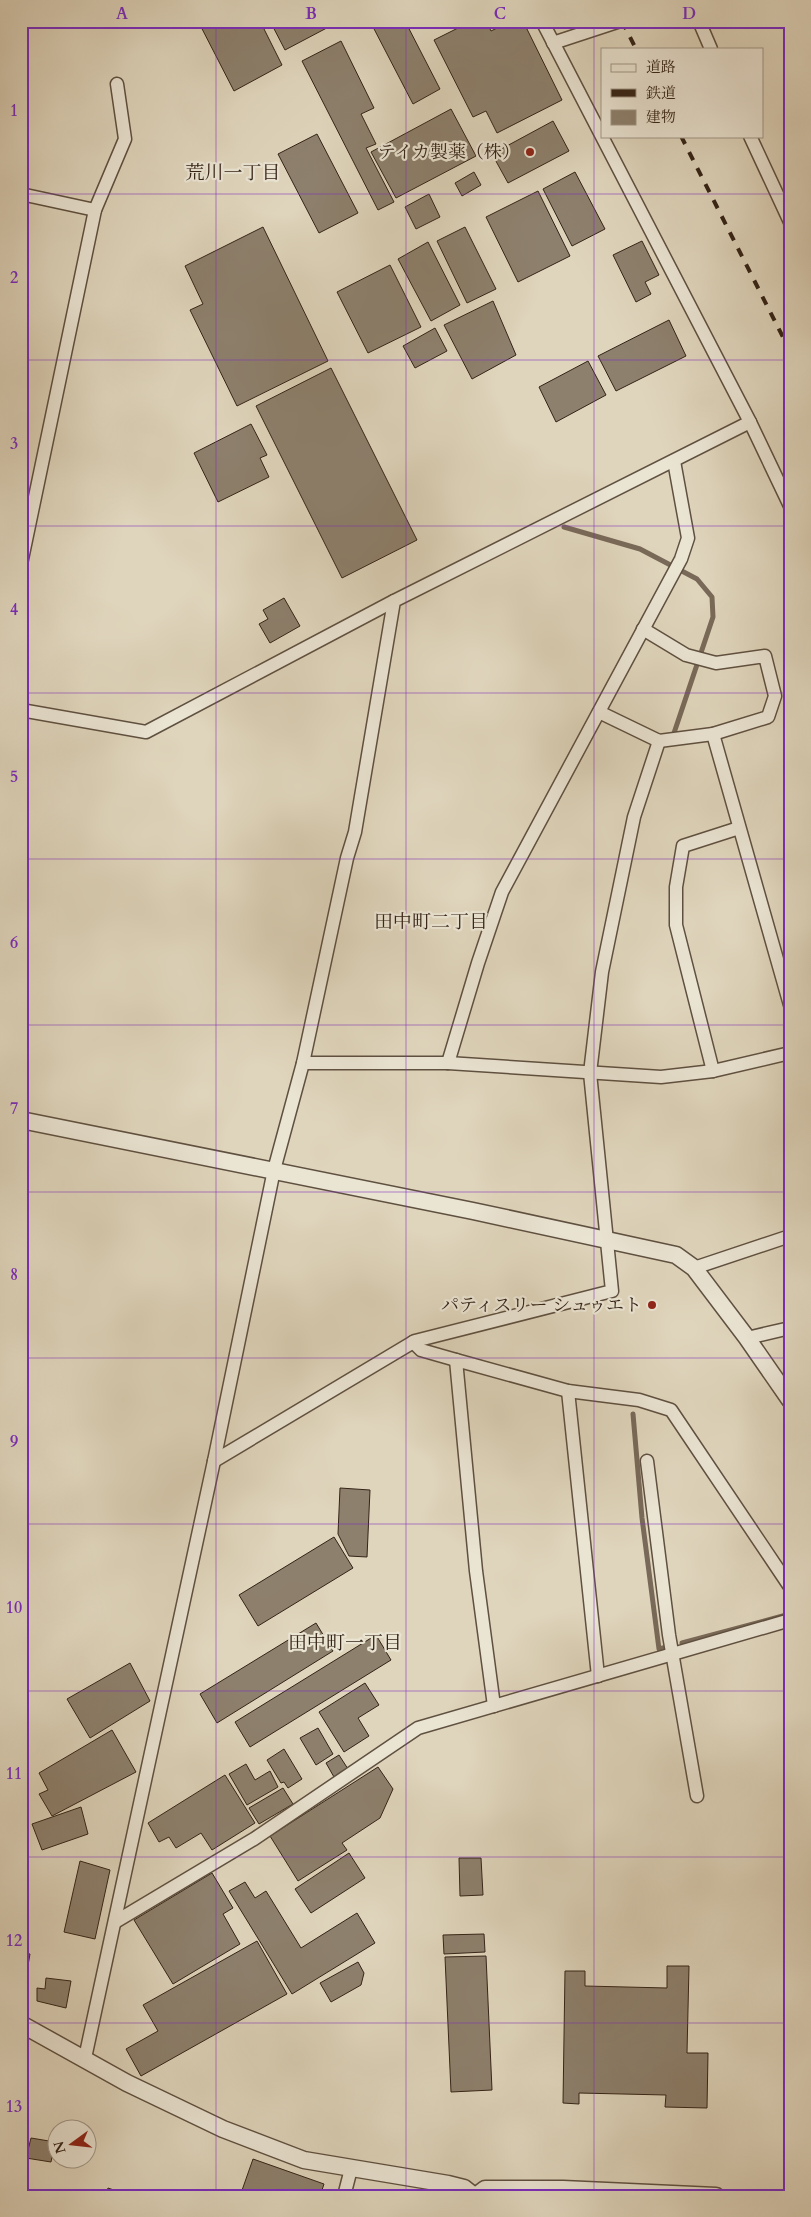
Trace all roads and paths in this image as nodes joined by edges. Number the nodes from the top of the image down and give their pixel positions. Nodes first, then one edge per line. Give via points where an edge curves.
1 (542, 21) edge
2 (620, 21) edge
3 (699, 21) edge
4 (553, 44) junction
5 (712, 48) edge
6 (117, 84) dead end
7 (601, 136) edge
8 (602, 138) edge
9 (751, 138) edge
10 (21, 194) edge
11 (95, 210) junction
12 (790, 222) edge
13 (750, 422) junction
14 (674, 461) junction
15 (790, 506) edge
16 (21, 564) edge
17 (394, 601) junction
18 (643, 629) junction
19 (21, 710) edge
20 (599, 712) junction
21 (713, 734) junction
22 (659, 741) junction
23 (740, 828) junction
24 (790, 1005) edge
25 (790, 1053) edge
26 (303, 1062) junction
27 (448, 1063) junction
28 (714, 1071) junction
29 (590, 1073) junction
30 (21, 1120) edge
31 (274, 1170) junction
32 (790, 1236) edge
33 (607, 1240) junction
34 (694, 1268) junction
35 (790, 1328) edge
36 (747, 1338) junction
37 (414, 1342) junction
38 (456, 1360) junction
39 (568, 1391) junction
40 (790, 1400) edge
41 (214, 1461) junction
42 (647, 1461) dead end
43 (790, 1587) edge
44 (790, 1620) edge
45 (674, 1654) junction
46 (598, 1676) junction
47 (494, 1706) junction
48 (697, 1796) dead end
49 (115, 1922) junction
50 (21, 2024) edge
51 (85, 2058) junction
52 (351, 2169) junction
53 (344, 2196) edge
54 (476, 2196) edge
55 (716, 2196) edge

1 - 4 street
2 - 4 street
3 - 5 street
4 - 7 street
6 - 11 street via 126,140
8 - 13 street
9 - 12 street
10 - 11 street
11 - 16 street
13 - 14 street
13 - 15 street
14 - 17 street
14 - 18 street via 688,538 681,559
17 - 19 street via 146,732
17 - 26 street via 355,832
18 - 20 street
18 - 21 street via 686,655 716,663 765,656 775,696 768,717
20 - 22 street
20 - 27 street via 502,892
21 - 22 street
21 - 23 street
22 - 29 street via 634,817 602,972
23 - 24 street
23 - 28 street via 683,846 676,887 676,925
25 - 28 street
26 - 27 street
26 - 31 street
27 - 29 street
28 - 29 street via 661,1077
29 - 33 street
30 - 31 street
31 - 33 street
31 - 41 street
32 - 34 street
33 - 34 street via 676,1255
33 - 37 street via 612,1291
34 - 36 street
35 - 36 street
36 - 40 street
37 - 38 street via 421,1350
37 - 41 street
38 - 39 street
38 - 47 street via 476,1571
39 - 43 street via 639,1400 671,1410
39 - 46 street
41 - 49 street
42 - 45 street
44 - 45 street
45 - 46 street
45 - 48 street
46 - 47 street
47 - 49 street via 418,1728 254,1839
49 - 51 street
50 - 51 street
51 - 52 street via 127,2083 224,2129 304,2160
52 - 53 street
52 - 54 street via 448,2184 464,2188
54 - 55 street via 484,2189

